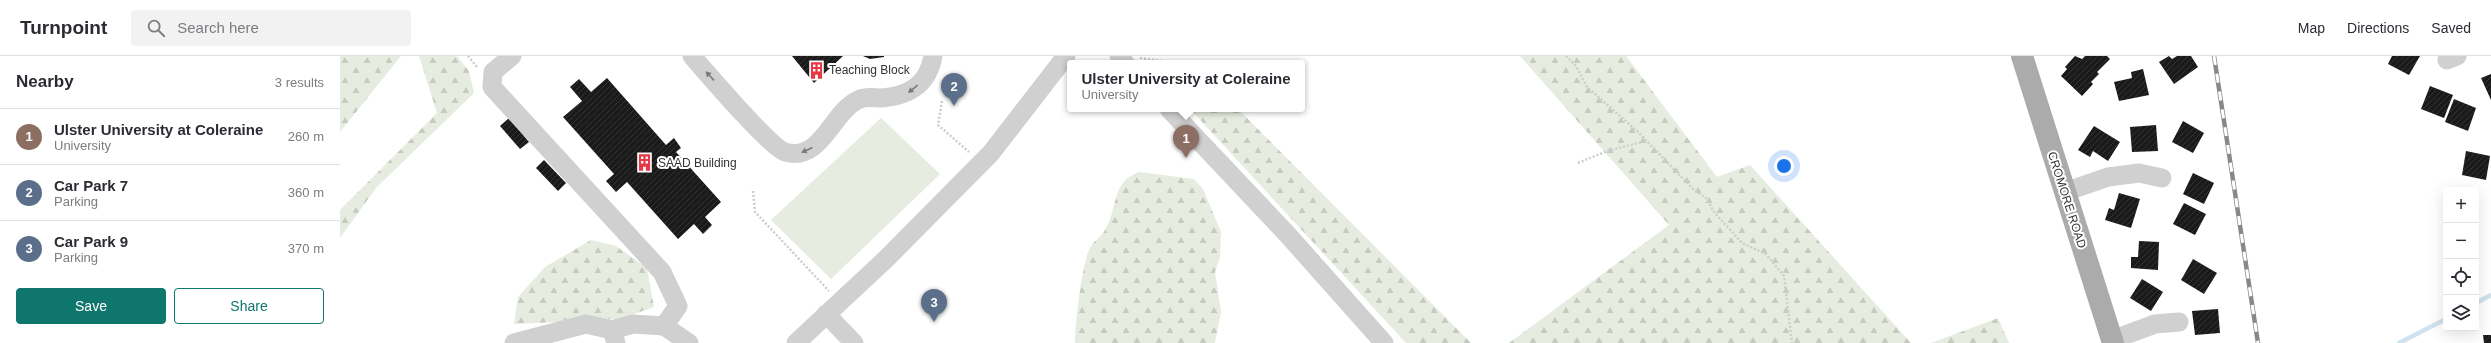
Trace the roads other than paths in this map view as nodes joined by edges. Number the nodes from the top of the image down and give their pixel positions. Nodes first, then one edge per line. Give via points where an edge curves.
1 (512, 56) edge
2 (692, 56) edge
3 (933, 56) edge
4 (2022, 56) edge
5 (1061, 58) edge
6 (1172, 112) edge
7 (2162, 178) dead end
8 (2065, 192) junction
9 (826, 314) junction
10 (2180, 322) dead end
11 (664, 326) junction
12 (614, 336) edge
13 (2113, 342) edge
14 (514, 343) edge
15 (689, 343) edge
16 (796, 343) edge
17 (854, 343) edge
18 (1384, 343) edge

1 - 11 street via 493,72 492,87 662,272 678,306
3 -> 2 street via 922,81 912,90 904,95 861,98 847,109 814,147 799,154 784,151 749,119
4 - 8 main road, CROMORE ROAD
5 - 9 street via 982,162 887,258
6 - 18 street via 1287,234
7 - 8 street via 2138,173 2108,176
8 - 13 main road, CROMORE ROAD
9 - 16 street
9 - 17 street
10 - 13 street via 2155,324
11 - 12 street via 633,324
11 - 15 street
12 - 14 street via 586,324

